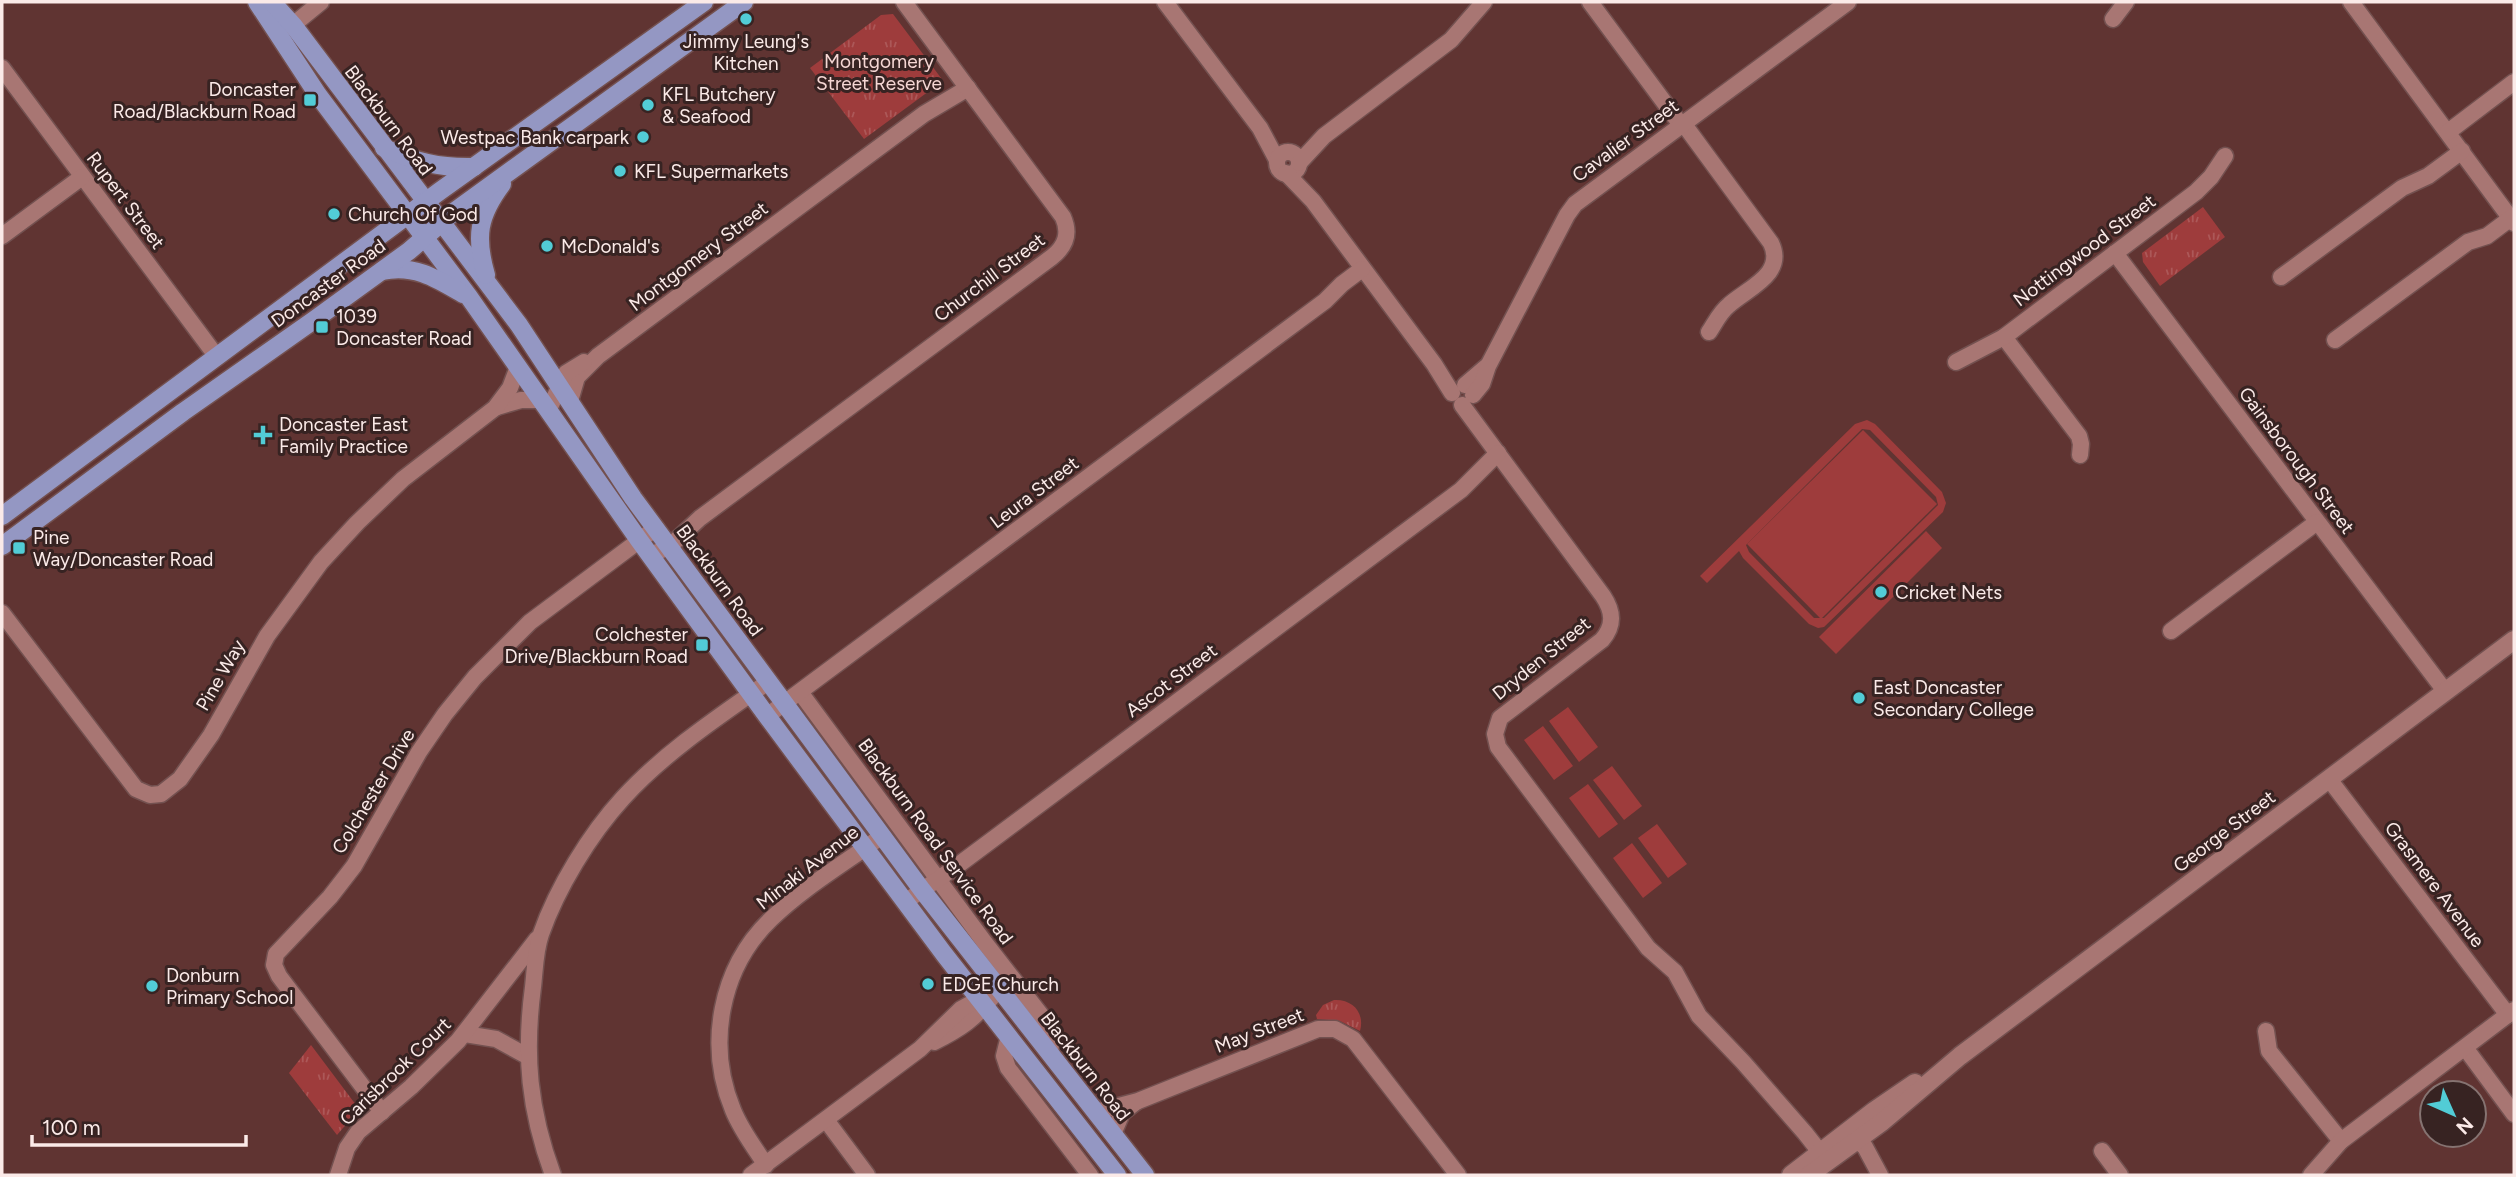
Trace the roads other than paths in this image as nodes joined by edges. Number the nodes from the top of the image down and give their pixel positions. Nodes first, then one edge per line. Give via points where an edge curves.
1 (257, 2) edge
2 (272, 2) edge
3 (309, 2) edge
4 (321, 2) edge
5 (704, 2) edge
6 (744, 2) edge
7 (904, 2) edge
8 (1165, 2) edge
9 (1484, 2) edge
10 (1590, 2) edge
11 (1848, 2) edge
12 (2126, 2) edge
13 (2351, 2) edge
14 (2113, 19) dead end
15 (286, 25) junction
16 (2, 68) edge
17 (2514, 82) edge
18 (964, 84) junction
19 (1682, 124) junction
20 (2448, 132) junction
21 (384, 148) junction
22 (2462, 151) junction
23 (2225, 156) dead end
24 (1290, 161) junction
25 (474, 167) junction
26 (512, 169) junction
27 (82, 177) junction
28 (425, 202) junction
29 (407, 216) junction
30 (2512, 220) edge
31 (441, 222) junction
32 (2, 236) edge
33 (424, 237) junction
34 (2115, 253) junction
35 (380, 272) junction
36 (1364, 272) junction
37 (2281, 277) dead end
38 (488, 285) junction
39 (469, 297) junction
40 (1709, 332) dead end
41 (2004, 337) junction
42 (2335, 340) dead end
43 (217, 357) junction
44 (1956, 362) dead end
45 (518, 367) junction
46 (565, 393) junction
47 (1464, 393) junction
48 (545, 405) junction
49 (495, 408) junction
50 (2080, 455) dead end
51 (1502, 458) junction
52 (2, 516) edge
53 (2317, 522) junction
54 (663, 538) junction
55 (639, 540) junction
56 (2, 546) edge
57 (650, 555) junction
58 (2, 613) edge
59 (2171, 631) dead end
60 (2514, 640) edge
61 (768, 682) junction
62 (2445, 691) junction
63 (800, 692) junction
64 (751, 694) junction
65 (784, 703) junction
66 (768, 716) junction
67 (2329, 779) junction
68 (882, 836) junction
69 (865, 848) junction
70 (938, 879) junction
71 (922, 890) junction
72 (905, 902) junction
73 (541, 934) junction
74 (999, 988) junction
75 (982, 1002) junction
76 (2511, 1013) edge
77 (2266, 1031) dead end
78 (465, 1034) junction
79 (1009, 1036) junction
80 (2466, 1049) junction
81 (1050, 1054) junction
82 (527, 1056) junction
83 (1138, 1101) junction
84 (382, 1112) junction
85 (1096, 1112) junction
86 (2514, 1114) edge
87 (826, 1120) junction
88 (1113, 1134) junction
89 (1852, 1139) junction
90 (2341, 1141) junction
91 (2102, 1151) dead end
92 (1819, 1158) junction
93 (766, 1165) junction
94 (2314, 1174) edge
95 (338, 1175) edge
96 (553, 1175) edge
97 (751, 1175) edge
98 (867, 1175) edge
99 (1090, 1175) edge
100 (1116, 1175) edge
101 (1145, 1175) edge
102 (1458, 1175) edge
103 (1791, 1175) edge
104 (1809, 1175) edge
105 (1880, 1175) edge
106 (2120, 1175) edge

1 - 15 main road, Blackburn Road
2 - 15 main road, Blackburn Road
3 - 15 street
4 - 15 street
5 - 25 main road, Doncaster Road
6 - 26 main road, Doncaster Road
7 - 18 street, Churchill Street
8 - 24 street, Dryden Street
9 - 24 street via 1438,50
10 - 19 street
11 - 19 street, Cavalier Street
12 - 14 street
13 - 20 street
15 - 21 main road, Blackburn Road
15 - 29 main road, Blackburn Road via 318,95
16 - 27 street, Rupert Street
17 - 20 street
18 - 46 street, Montgomery Street via 598,356 566,373
18 - 54 street, Churchill Street via 1063,217 1067,232 1063,246 700,518
19 - 40 street via 1767,236 1776,255 1771,272 1727,306
19 - 47 street, Cavalier Street via 1575,204 1488,366
20 - 22 street
21 - 25 main road via 431,165
21 - 28 main road, Blackburn Road
22 - 30 street
22 - 37 street via 2402,188
23 - 34 street, Nottingwood Street via 2200,188
24 - 36 street, Dryden Street
25 - 28 main road, Doncaster Road
26 - 31 main road, Doncaster Road
26 - 38 main road via 481,221 479,241
27 - 32 street
27 - 43 street, Rupert Street
28 - 29 main road, Doncaster Road
28 - 31 main road, Blackburn Road
29 - 33 main road, Blackburn Road
29 - 43 main road, Doncaster Road
30 - 42 street via 2468,243
31 - 33 main road, Doncaster Road
31 - 38 main road, Blackburn Road
33 - 35 main road, Doncaster Road
33 - 39 main road, Blackburn Road
34 - 41 street, Nottingwood Street
34 - 53 street, Gainsborough Street
35 - 39 main road via 395,268 421,271
35 - 56 main road, Doncaster Road
36 - 47 street, Dryden Street via 1434,364
36 - 63 street, Leura Street via 1342,284
38 - 46 main road, Blackburn Road
39 - 45 main road, Blackburn Road
41 - 44 street, Nottingwood Street
41 - 50 street via 2078,436
43 - 52 main road, Doncaster Road
45 - 48 main road, Blackburn Road
45 - 49 street, Pine Way
46 - 48 street, Montgomery Street
46 - 54 main road, Blackburn Road
47 - 51 street, Dryden Street
48 - 49 street, Pine Way via 519,400
48 - 55 main road, Blackburn Road
49 - 58 street, Pine Way via 403,479 321,562 267,636 200,752 165,792 150,795 136,789
51 - 70 street, Ascot Street
51 - 92 street, Dryden Street via 1603,596 1612,620 1602,640 1500,718 1495,729 1501,753 1648,948 1675,972 1699,1016 1758,1077 1798,1138
53 - 59 street
53 - 62 street, Gainsborough Street
54 - 55 street, Colchester Drive
54 - 57 street, Churchill Street via 662,552
54 - 61 main road, Blackburn Road
55 - 57 main road, Blackburn Road
55 - 84 street, Colchester Drive via 530,622 475,677 419,752 354,866 276,954 279,976
57 - 64 main road, Blackburn Road
60 - 62 main road, George Street
61 - 64 street
61 - 65 main road, Blackburn Road
62 - 67 main road, George Street
63 - 65 street, Leura Street
63 - 70 street, Blackburn Road Service Road
64 - 66 main road, Blackburn Road
64 - 73 street via 653,768 618,804 580,856
65 - 66 street, Leura Street
65 - 68 main road, Blackburn Road
66 - 69 main road, Blackburn Road
67 - 76 street, Grasmere Avenue
67 - 89 main road, George Street via 1959,1056 1911,1086
68 - 69 street, Minaki Avenue
68 - 71 main road, Blackburn Road
69 - 72 main road, Blackburn Road
69 - 93 street, Minaki Avenue via 770,920 743,955 727,992 719,1038 723,1079 739,1125
70 - 71 street, Ascot Street
70 - 81 street, Blackburn Road Service Road via 1048,1024
71 - 72 street, Ascot Street
71 - 74 main road, Blackburn Road
72 - 75 main road, Blackburn Road
73 - 78 street, Carisbrook Court
73 - 82 street
74 - 75 street
74 - 81 main road, Blackburn Road
75 - 79 main road, Blackburn Road
75 - 87 street via 967,1024 919,1049
76 - 80 street
77 - 90 street via 2269,1051
78 - 82 street via 496,1039
78 - 84 street, Carisbrook Court
79 - 99 street via 1004,1056 1008,1068
79 - 100 main road, Blackburn Road
80 - 86 street
80 - 90 street
81 - 85 main road, Blackburn Road
82 - 96 street via 537,1121
83 - 85 street, May Street
83 - 88 street, May Street via 1122,1112
83 - 102 street, May Street via 1315,1030 1335,1028 1353,1039
84 - 95 street, Carisbrook Court via 352,1140
85 - 88 main road, Blackburn Road
87 - 93 street
87 - 98 street
88 - 101 main road, Blackburn Road
89 - 92 main road, George Street
89 - 105 street via 1872,1157
90 - 94 street
91 - 106 street
92 - 103 main road, George Street
92 - 104 main road, George Street
93 - 97 street

